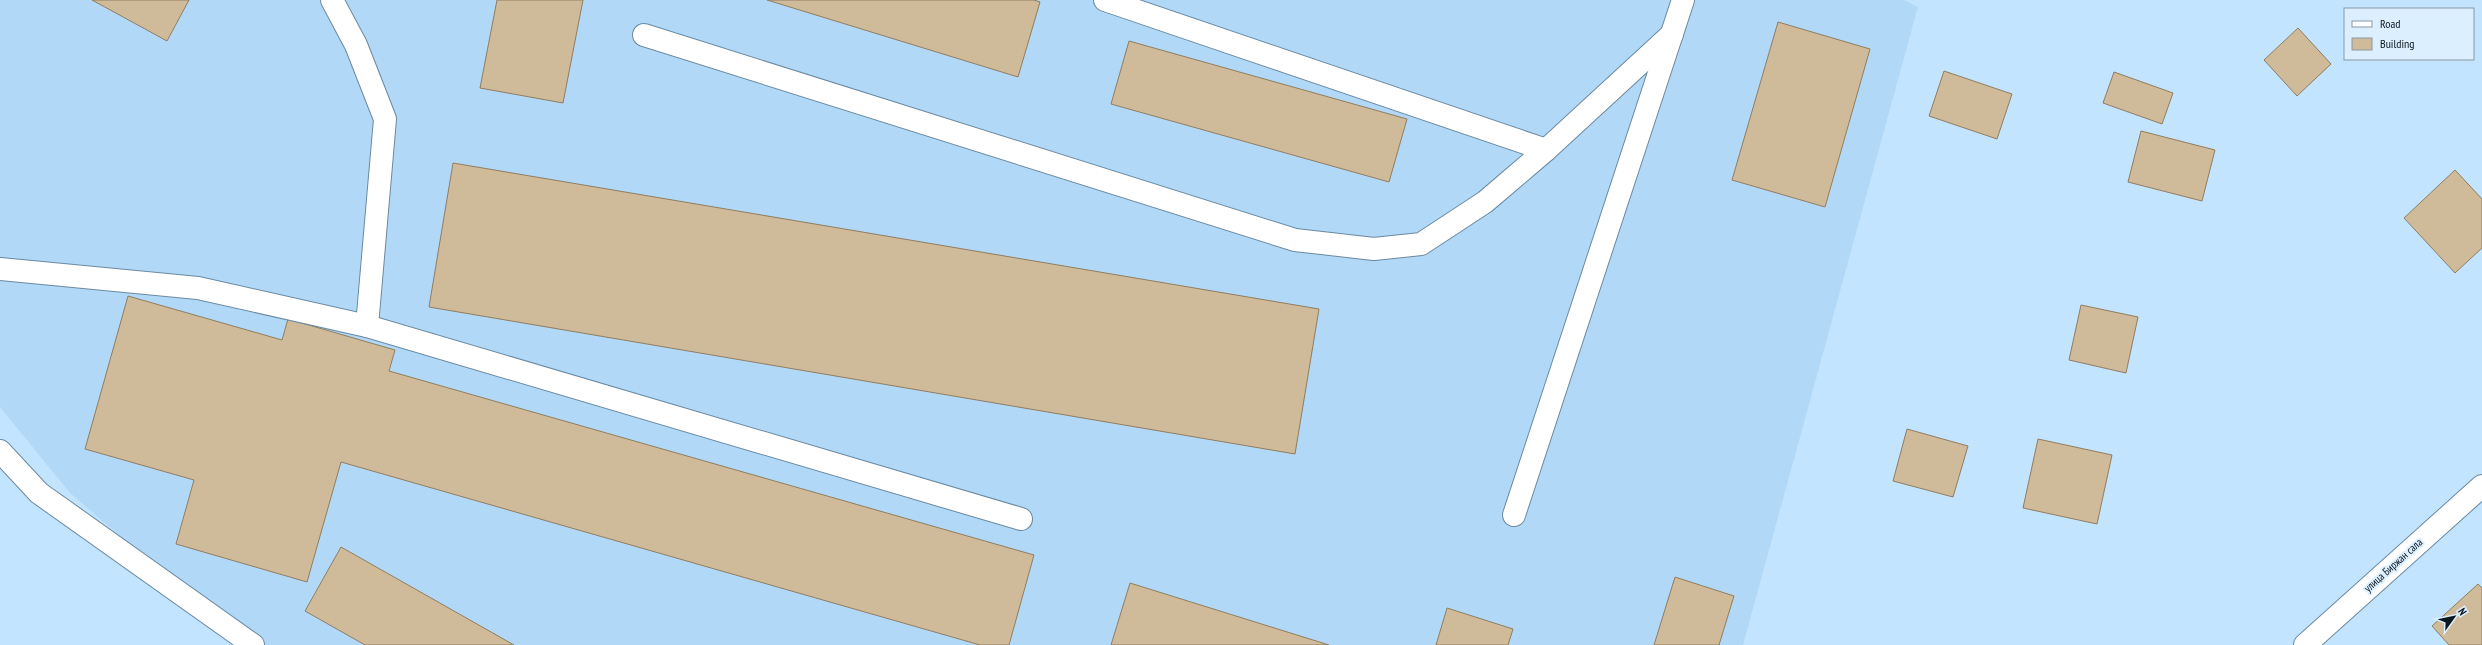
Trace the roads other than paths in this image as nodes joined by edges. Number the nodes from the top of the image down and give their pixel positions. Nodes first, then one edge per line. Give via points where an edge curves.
1 (332, 0) edge
2 (1105, 0) edge
3 (1683, 0) edge
4 (1672, 34) junction
5 (644, 35) dead end
6 (1546, 150) junction
7 (0, 269) edge
8 (367, 326) junction
9 (0, 451) edge
10 (2482, 486) edge
11 (1514, 515) dead end
12 (1021, 518) dead end
13 (253, 645) edge
14 (2305, 645) edge

1 - 8 street via 356,46 385,119
2 - 6 street
3 - 4 street
4 - 6 street
4 - 11 street
5 - 6 street via 1295,240 1374,249 1421,244 1485,202
7 - 8 street via 198,288
8 - 12 street
9 - 13 street via 39,493
10 - 14 street, улица Биржан сала

